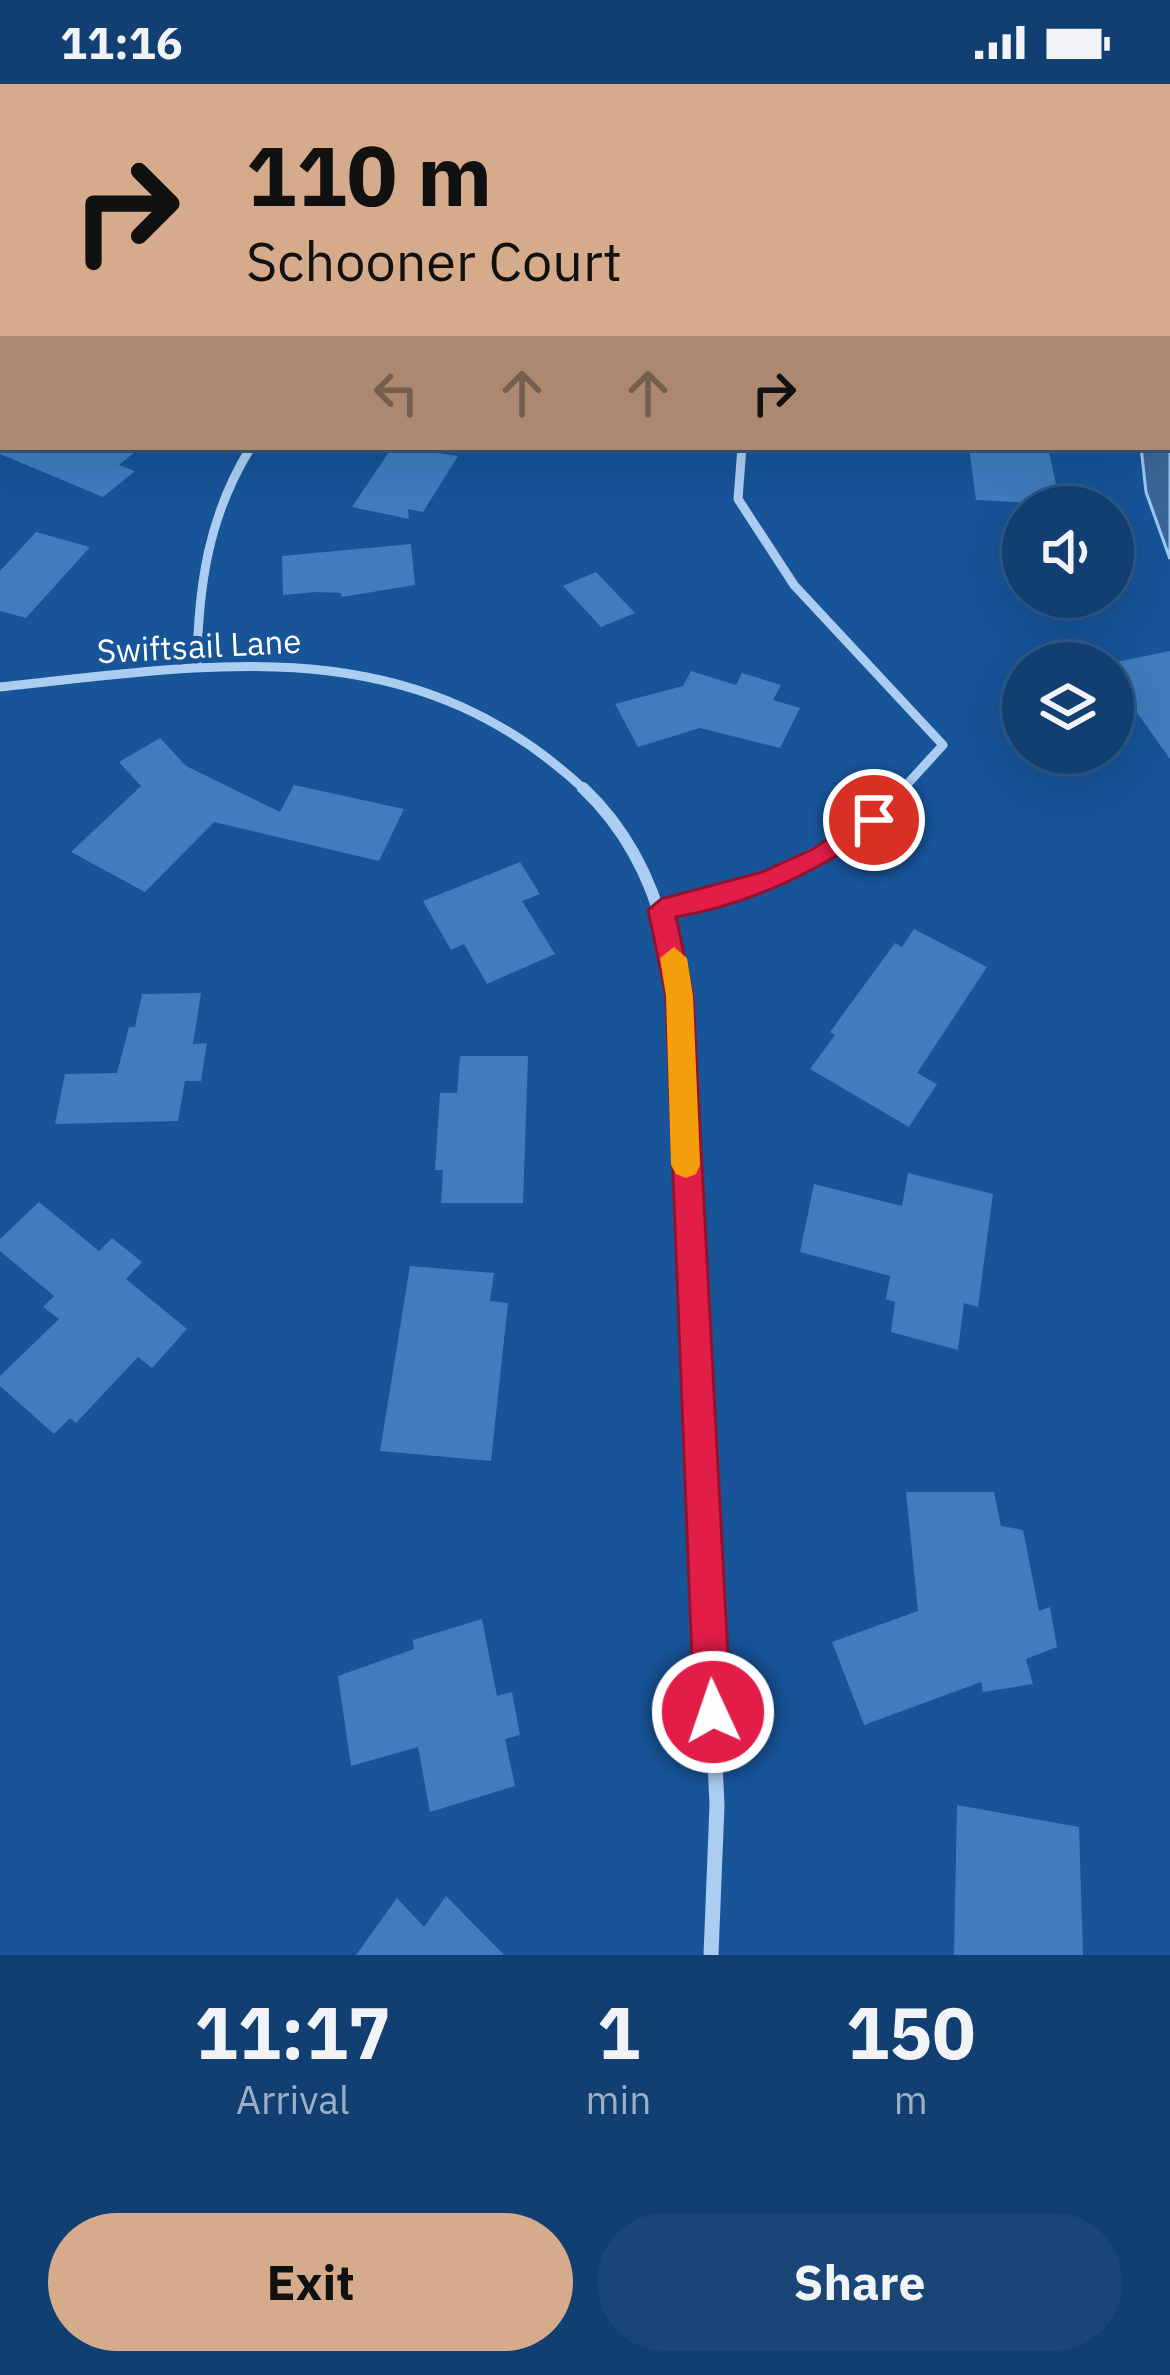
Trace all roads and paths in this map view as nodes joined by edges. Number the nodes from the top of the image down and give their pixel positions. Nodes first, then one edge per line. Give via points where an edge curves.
1 (249, 450) edge
2 (742, 450) edge
3 (197, 667) junction
4 (0, 687) edge
5 (661, 910) junction
6 (711, 1955) edge

1 - 3 street via 209,530
2 - 5 street via 738,499 794,585 943,745 909,789 820,856 736,892
3 - 4 street, Swiftsail Lane
3 - 5 street, Swiftsail Lane via 284,664 366,674 488,716 587,790 634,852
5 - 6 street, Swiftsail Lane via 680,996 717,1805

